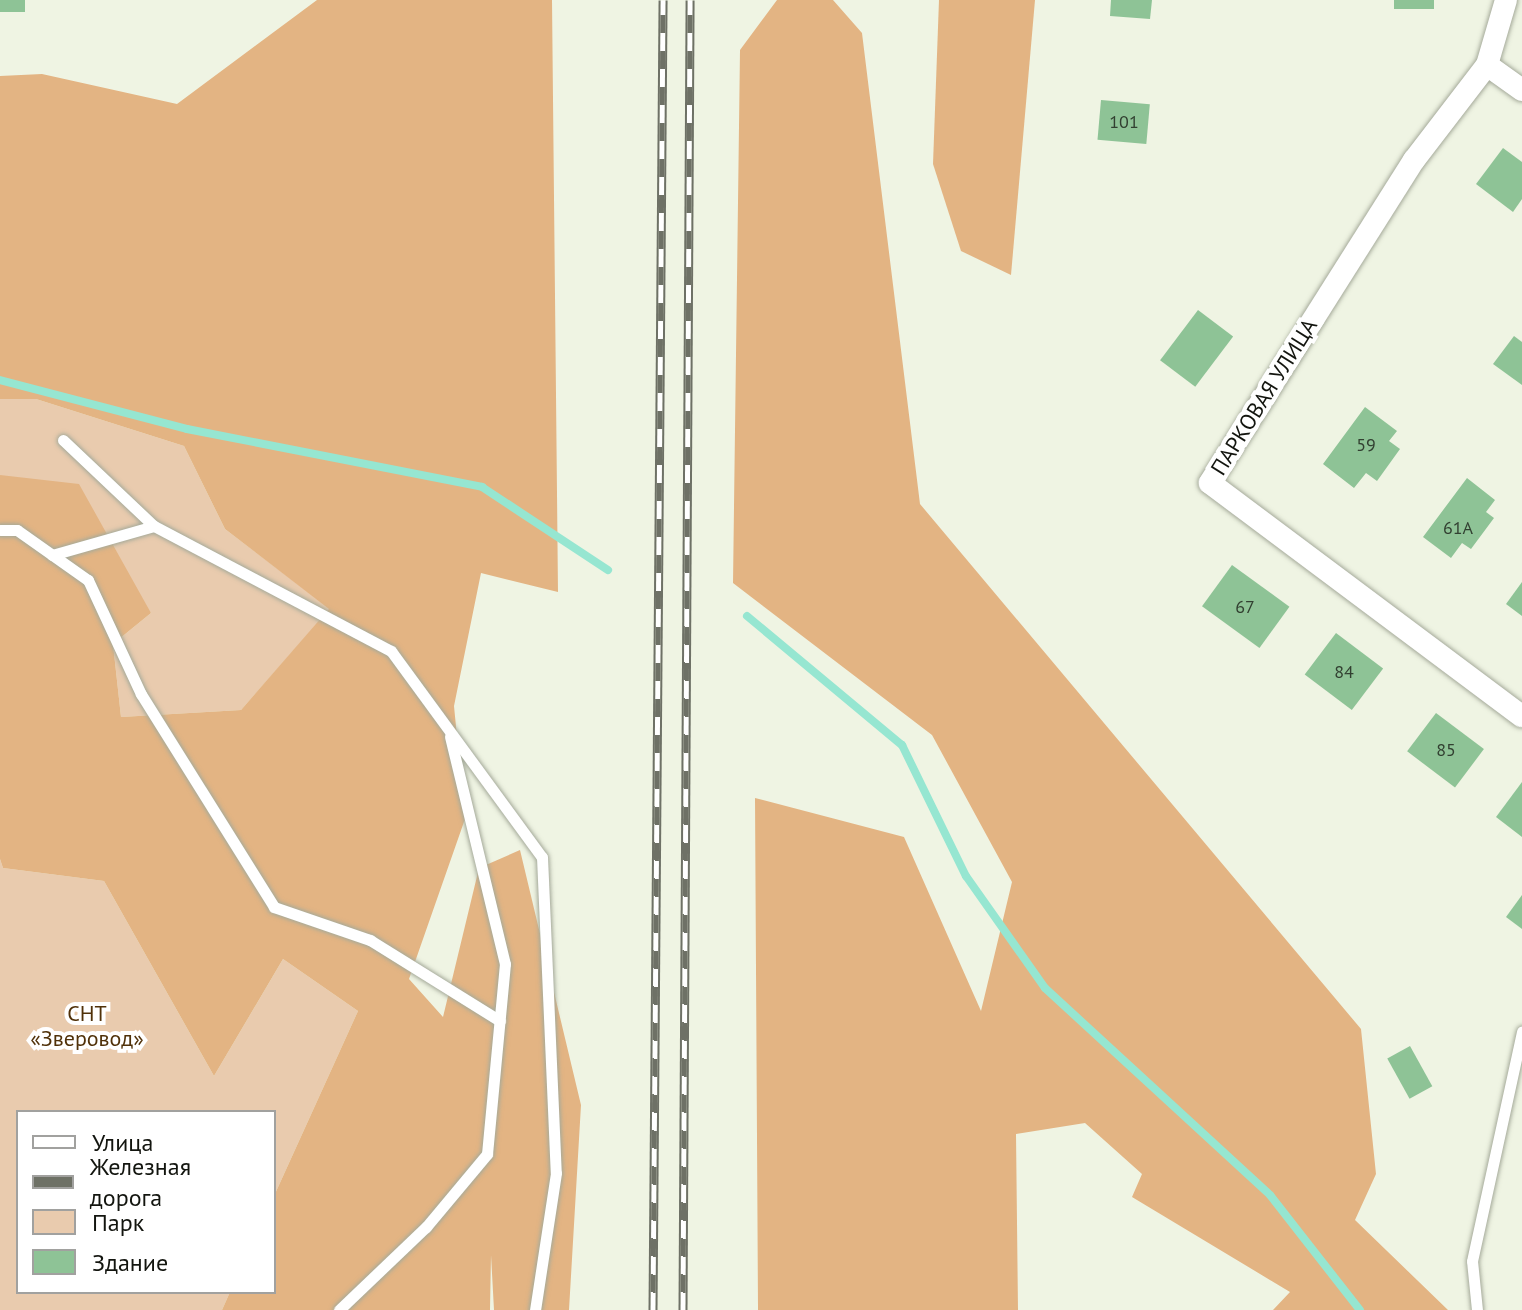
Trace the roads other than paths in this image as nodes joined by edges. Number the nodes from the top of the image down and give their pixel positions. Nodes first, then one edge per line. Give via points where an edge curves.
1 (1506, 0) edge
2 (1487, 65) junction
3 (1522, 90) edge
4 (63, 440) dead end
5 (154, 526) junction
6 (0, 530) edge
7 (52, 555) junction
8 (1522, 716) edge
9 (448, 728) junction
10 (500, 1021) junction
11 (1522, 1031) edge
12 (339, 1310) edge
13 (535, 1310) edge
14 (1477, 1310) edge

1 - 2 street
2 - 3 street
2 - 8 street, ПАРКОВАЯ УЛИЦА via 1414,160 1210,483
4 - 5 lane
5 - 7 lane
5 - 9 lane via 391,651
6 - 7 lane via 17,530
7 - 10 lane via 88,580 141,694 274,907 370,940
9 - 10 lane via 505,964
9 - 13 lane via 542,857 556,1173
10 - 12 lane via 487,1154 426,1227
11 - 14 lane via 1472,1261

